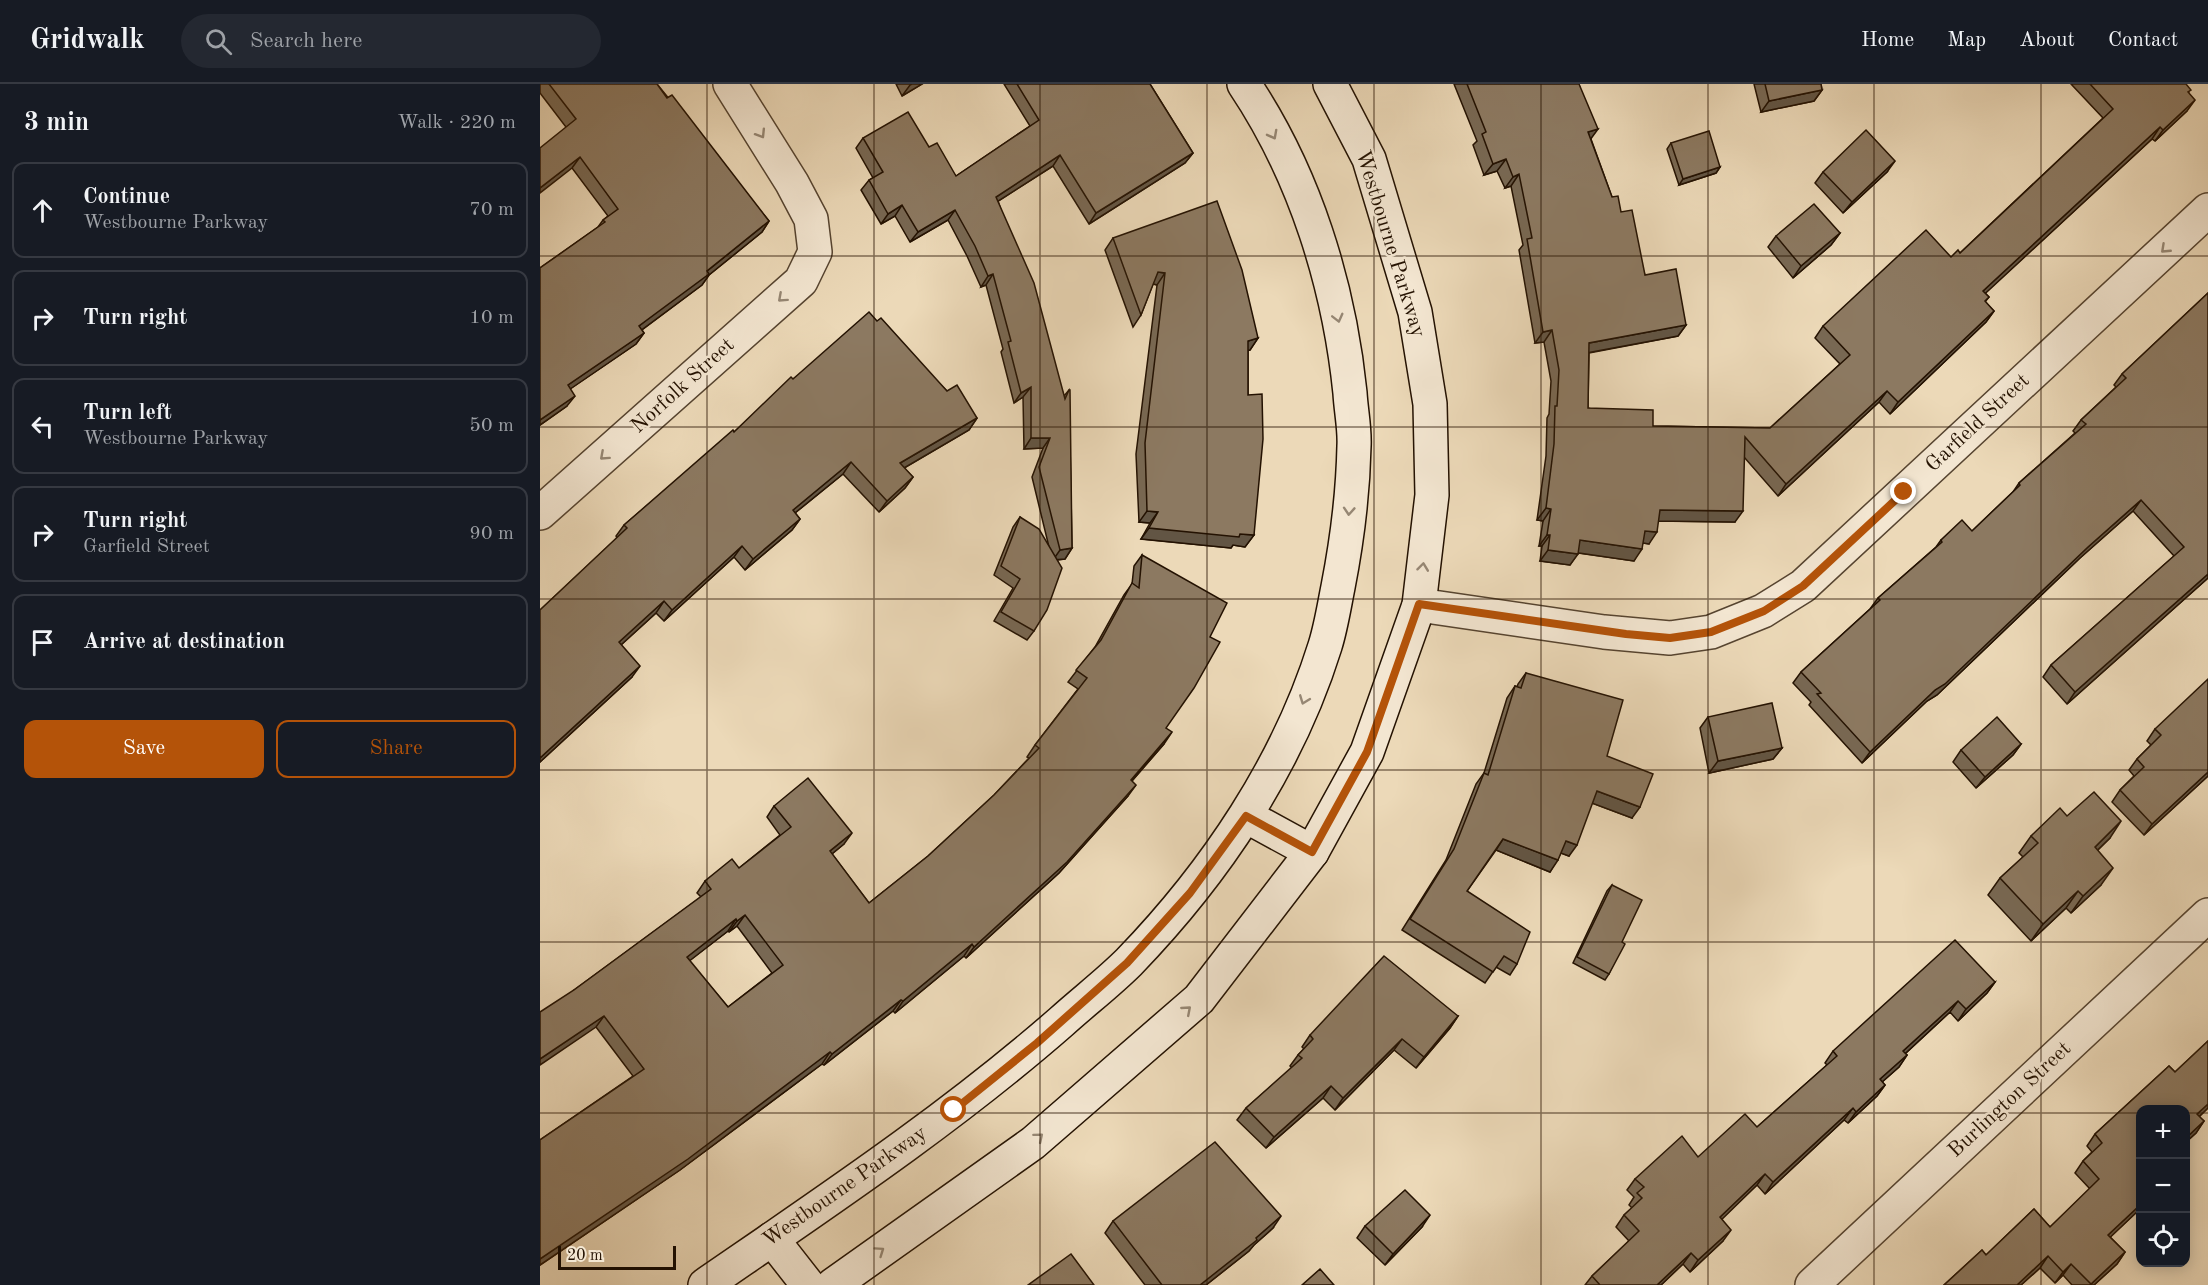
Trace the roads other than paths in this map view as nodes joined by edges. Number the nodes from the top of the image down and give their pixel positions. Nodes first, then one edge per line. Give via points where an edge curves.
1 (730, 84) edge
2 (1244, 84) edge
3 (1330, 84) edge
4 (2208, 210) edge
5 (540, 513) edge
6 (1419, 604) junction
7 (1246, 816) junction
8 (1312, 852) junction
9 (2208, 915) edge
10 (772, 1239) junction
11 (705, 1285) edge
12 (807, 1285) edge
13 (833, 1285) edge
14 (1812, 1285) edge

1 -> 5 main road, Norfolk Street via 811,219 815,252 801,281
2 -> 7 main road, Westbourne Parkway via 1297,180 1323,259 1345,346 1355,442 1347,538 1326,645 1293,728
6 -> 3 main road, Westbourne Parkway via 1432,495 1430,404 1415,312 1369,159
4 -> 6 main road, Garfield Street via 1803,586 1764,611 1711,632 1670,638
6 - 8 main road, Westbourne Parkway via 1367,752
7 - 8 main road
7 - 10 main road, Westbourne Parkway via 1190,893 1127,963 954,1110
13 -> 8 main road, Westbourne Parkway via 1033,1143 1199,999
9 - 14 main road, Burlington Street
10 - 11 main road, Westbourne Parkway
10 - 12 main road

